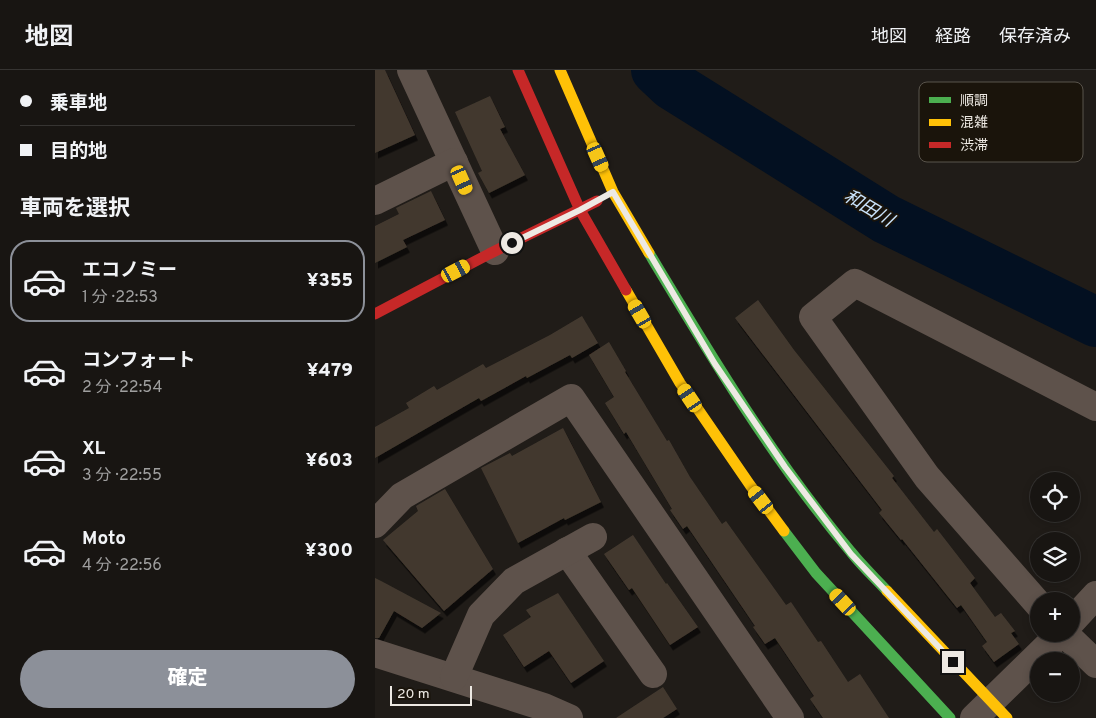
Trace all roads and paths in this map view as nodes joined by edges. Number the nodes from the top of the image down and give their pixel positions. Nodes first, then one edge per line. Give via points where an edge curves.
1 (411, 70) edge
2 (517, 70) edge
3 (560, 70) edge
4 (454, 162) junction
5 (613, 192) junction
6 (375, 201) edge
7 (580, 210) junction
8 (495, 251) junction
9 (375, 314) edge
10 (1096, 407) edge
11 (375, 524) edge
12 (593, 537) dead end
13 (567, 551) junction
14 (1030, 595) edge
15 (1096, 595) edge
16 (1080, 612) edge
17 (1053, 642) edge
18 (1073, 642) edge
19 (375, 653) edge
20 (1096, 664) edge
21 (653, 674) dead end
22 (454, 678) junction
23 (991, 713) edge
24 (569, 718) edge
25 (790, 718) edge
26 (950, 718) edge

1 - 4 street
2 - 7 street
3 - 5 street
4 - 6 street
4 - 8 street
5 - 7 street
5 - 23 street via 715,364 785,467 851,554
7 - 8 street
7 - 26 street via 680,383 750,486 816,573
8 - 9 street
10 - 14 street via 855,283 813,317 927,477
11 - 25 street via 402,496 571,398
12 - 13 street
13 - 21 street
13 - 22 street via 514,581 481,615
15 - 16 street
17 - 23 street
18 - 20 street
19 - 22 street
22 - 24 street

